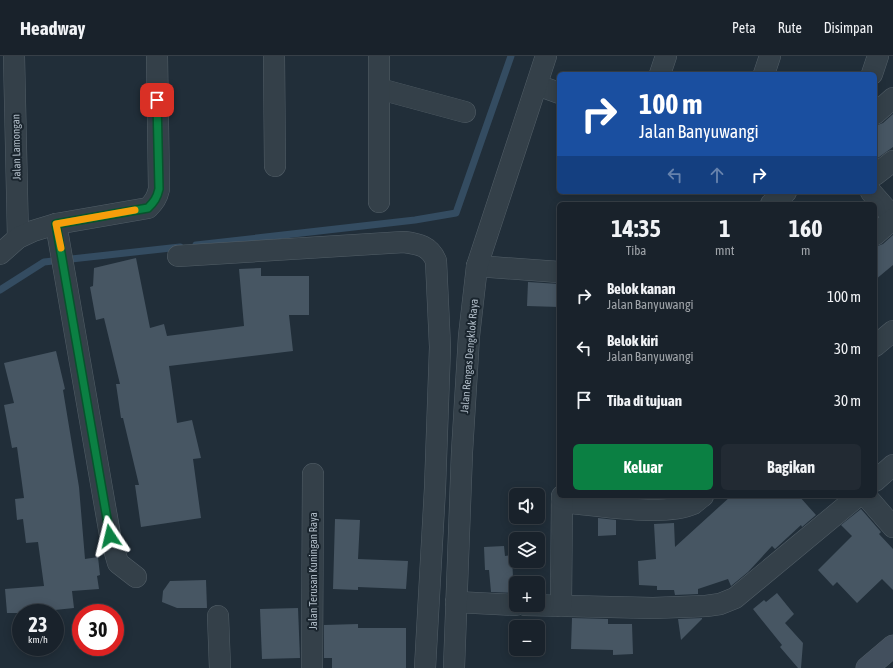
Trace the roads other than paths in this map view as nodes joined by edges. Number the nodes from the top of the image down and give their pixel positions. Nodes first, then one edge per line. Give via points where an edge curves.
1 (14, 56) edge
2 (157, 56) edge
3 (274, 56) edge
4 (379, 56) edge
5 (546, 56) edge
6 (666, 56) edge
7 (770, 56) edge
8 (878, 56) edge
9 (661, 72) edge
10 (765, 72) edge
11 (873, 72) edge
12 (537, 85) junction
13 (380, 89) junction
14 (557, 92) edge
15 (893, 98) edge
16 (465, 112) dead end
17 (877, 112) edge
18 (893, 161) edge
19 (275, 166) dead end
20 (877, 173) edge
21 (784, 194) edge
22 (873, 194) edge
23 (378, 202) dead end
24 (774, 202) edge
25 (893, 218) edge
26 (56, 224) junction
27 (877, 233) edge
28 (18, 238) junction
29 (0, 254) edge
30 (178, 256) dead end
31 (477, 266) junction
32 (557, 272) edge
33 (893, 330) edge
34 (877, 344) edge
35 (893, 465) edge
36 (313, 474) dead end
37 (877, 479) edge
38 (700, 498) edge
39 (856, 498) edge
40 (868, 498) edge
41 (562, 499) edge
42 (893, 527) edge
43 (136, 576) dead end
44 (456, 602) junction
45 (509, 605) edge
46 (545, 606) edge
47 (561, 606) junction
48 (218, 616) dead end
49 (893, 646) edge
50 (220, 668) edge
51 (312, 668) edge
52 (425, 668) edge
53 (454, 668) edge
54 (867, 668) edge

1 - 28 street, Jalan Lamongan
2 - 26 street via 157,197 148,208
3 - 19 street
4 - 13 street
5 - 12 street, Jalan Rengas Dengklok Raya
6 - 9 street
7 - 10 street
8 - 11 street
12 - 14 street
12 - 31 street, Jalan Rengas Dengklok Raya
13 - 16 street
13 - 23 street
15 - 17 street
18 - 20 street
21 - 24 street
22 - 25 street
25 - 27 street
26 - 28 street
26 - 43 street via 110,536 118,563
28 - 29 street
30 - 52 street via 404,242 426,247 433,254 436,261 440,347
31 - 32 street
31 - 44 street, Jalan Rengas Dengklok Raya via 463,429
33 - 34 street
35 - 37 street
36 - 51 street, Jalan Terusan Kuningan Raya
38 - 41 street via 693,504 672,509 639,509
39 - 47 street via 735,598 720,604 653,608
40 - 42 street
41 - 47 street
44 - 45 street
44 - 53 street, Jalan Rengas Dengklok Raya
46 - 47 street
48 - 50 street
49 - 54 street

